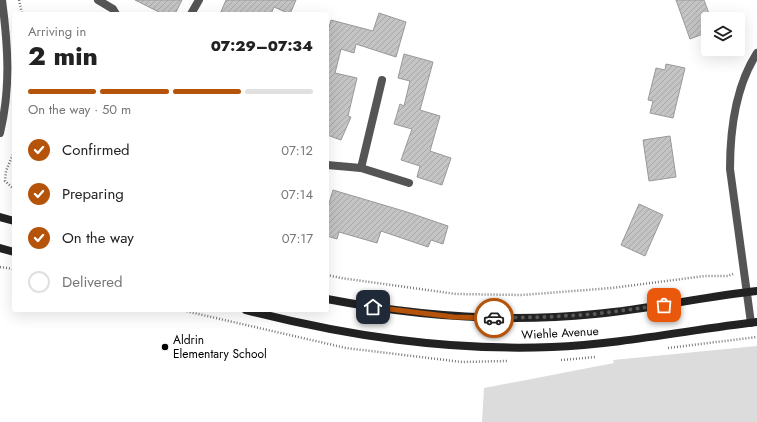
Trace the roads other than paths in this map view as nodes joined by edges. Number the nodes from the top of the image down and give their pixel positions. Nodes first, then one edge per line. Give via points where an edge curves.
1 (2, 0) edge
2 (98, 0) edge
3 (199, 0) edge
4 (115, 12) edge
5 (192, 12) edge
6 (757, 53) edge
7 (382, 80) dead end
8 (0, 133) edge
9 (329, 165) edge
10 (361, 168) junction
11 (409, 183) dead end
12 (0, 217) edge
13 (12, 220) edge
14 (0, 248) edge
15 (12, 251) edge
16 (757, 291) edge
17 (747, 292) junction
18 (329, 299) edge
19 (255, 312) edge
20 (754, 322) edge

1 - 8 street via 8,64 7,96
2 - 4 street
3 - 5 street
6 - 17 street via 750,63 740,89 730,144 730,169
7 - 10 street
9 - 10 street
10 - 11 street
12 - 13 main road
14 - 15 main road
16 - 17 main road, Wiehle Avenue
17 - 18 main road, Wiehle Avenue via 595,314 540,317 454,317
17 - 20 street
19 - 20 main road, Wiehle Avenue via 394,340 493,348 553,347 609,342

